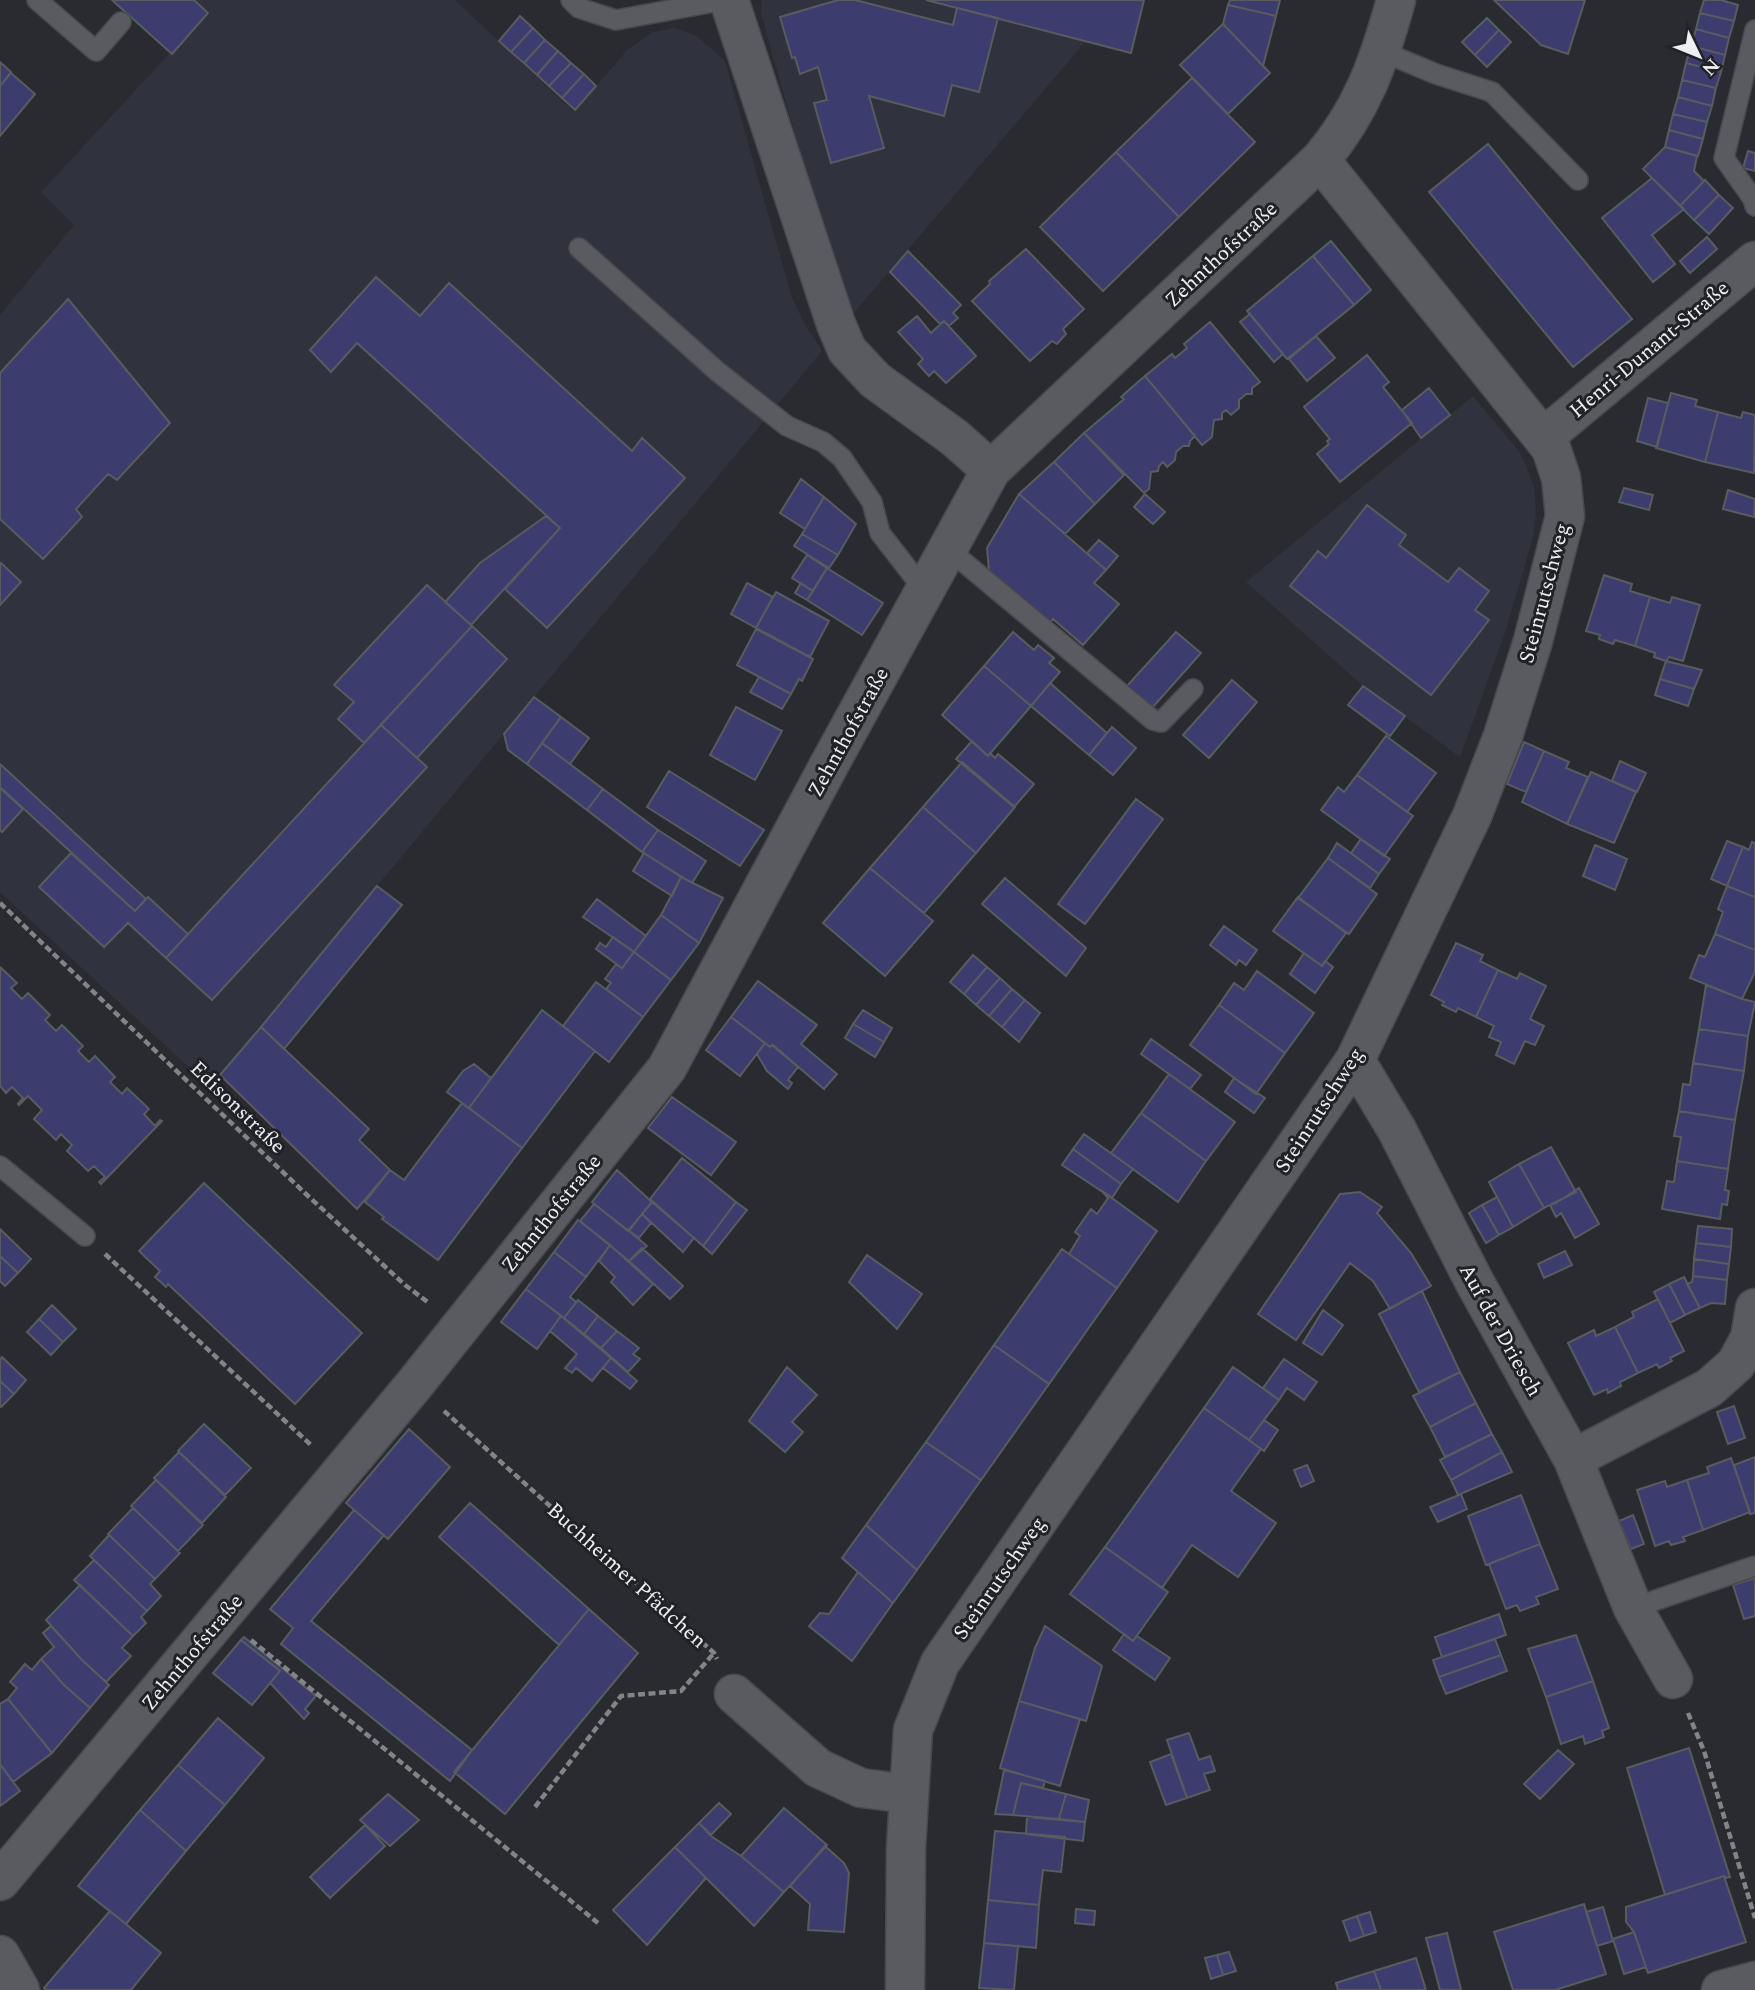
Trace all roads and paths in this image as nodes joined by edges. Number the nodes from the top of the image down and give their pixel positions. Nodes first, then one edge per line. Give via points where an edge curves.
1 (37, 0) edge
2 (571, 0) edge
3 (727, 0) edge
4 (1396, 0) edge
5 (121, 22) dead end
6 (1755, 30) edge
7 (1381, 51) junction
8 (1320, 160) junction
9 (1578, 180) dead end
10 (1755, 206) edge
11 (579, 248) dead end
12 (1755, 261) edge
13 (1543, 438) junction
14 (991, 470) junction
15 (948, 549) junction
16 (925, 591) junction
17 (1194, 689) dead end
18 (0, 902) edge
19 (1355, 1060) junction
20 (0, 1166) edge
21 (85, 1236) joint
22 (1755, 1308) edge
23 (460, 1328) junction
24 (414, 1385) junction
25 (1573, 1460) junction
26 (341, 1472) junction
27 (1755, 1566) edge
28 (1633, 1608) junction
29 (221, 1616) junction
30 (714, 1653) junction
31 (1673, 1679) joint
32 (734, 1694) joint
33 (909, 1794) junction
34 (535, 1807) dead end
35 (0, 1881) edge
36 (1755, 1918) edge
37 (598, 1923) dead end
38 (0, 1955) edge
39 (1755, 1981) edge
40 (20, 1990) edge
41 (905, 1990) edge
42 (1721, 1990) edge

1 - 5 lane via 96,51
2 - 3 lane via 579,8 616,20
3 - 14 street via 847,350 875,380
4 - 7 street, Zehnthofstraße
6 - 10 lane via 1724,158
7 - 8 street, Zehnthofstraße via 1362,100 1342,135
7 - 9 lane via 1492,92
8 - 13 street, Steinrutschweg
8 - 14 street, Zehnthofstraße
11 - 16 lane via 718,372 787,426 823,442 842,457 872,502 880,533
12 - 13 street, Henri-Dunant-Straße
13 - 19 street, Steinrutschweg via 1561,478 1565,516 1533,641 1472,816
14 - 15 street, Zehnthofstraße
15 - 16 street, Zehnthofstraße
15 - 17 lane via 1153,720 1161,722
16 - 23 street, Zehnthofstraße via 667,1068
18 - 23 path, Edisonstraße via 316,1204
19 - 25 street, Auf der Driesch via 1398,1130 1474,1281
19 - 33 street, Steinrutschweg via 940,1663 913,1730
20 - 21 lane
21 - 26 path
22 - 25 street via 1749,1338 1736,1364 1709,1388
23 - 24 street, Zehnthofstraße
24 - 26 street, Zehnthofstraße
24 - 30 path, Buchheimer Pfädchen
25 - 28 street, Auf der Driesch
26 - 29 street, Zehnthofstraße
27 - 28 lane
28 - 31 street, Auf der Driesch
29 - 35 street, Zehnthofstraße
29 - 37 path
30 - 32 path, Buchheimer Pfädchen
30 - 34 path via 681,1690 621,1696
31 - 36 path via 1704,1751
32 - 33 street via 818,1768 861,1788
33 - 41 street, Steinrutschweg
38 - 40 street
39 - 42 street

